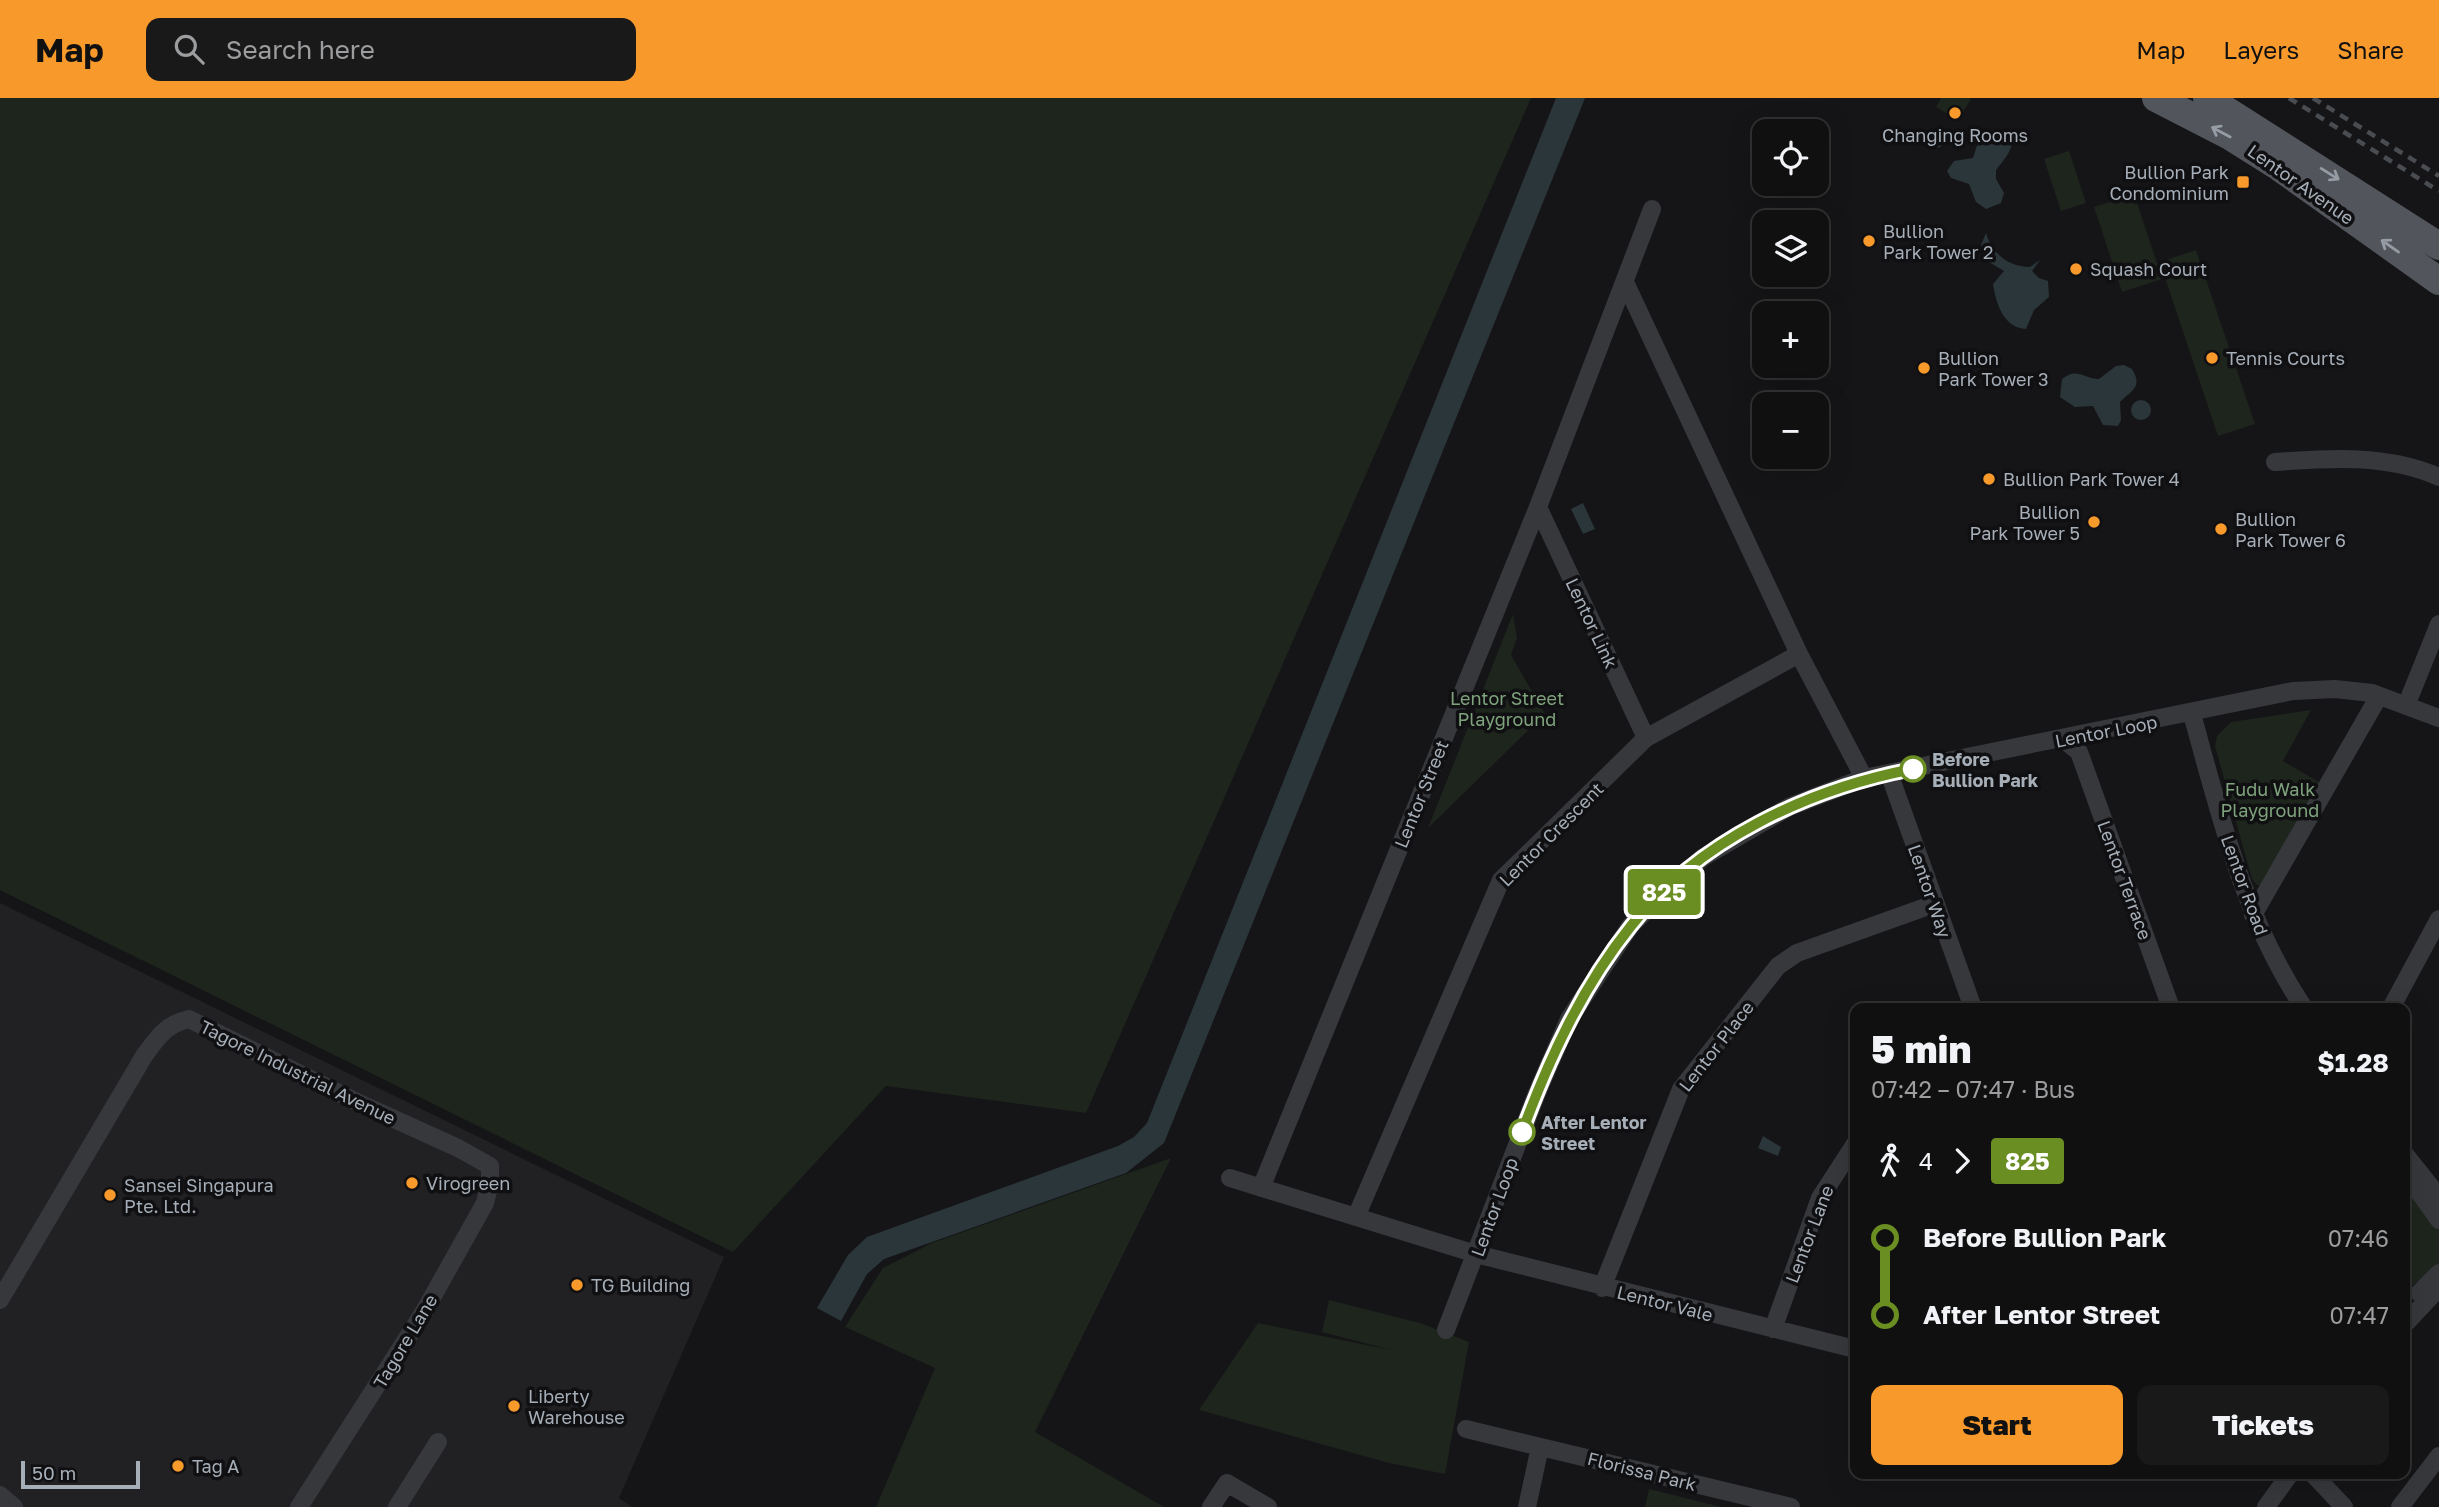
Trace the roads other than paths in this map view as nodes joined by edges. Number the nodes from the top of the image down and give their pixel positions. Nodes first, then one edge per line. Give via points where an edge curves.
1 (2156, 98) edge
2 (2207, 98) edge
3 (1652, 209) dead end
4 (2439, 246) edge
5 (2439, 281) edge
6 (1625, 282) junction
7 (2275, 462) dead end
8 (2439, 477) edge
9 (1538, 507) junction
10 (2439, 624) edge
11 (1799, 654) junction
12 (2379, 695) junction
13 (2406, 706) junction
14 (2192, 713) junction
15 (2439, 718) edge
16 (1646, 738) junction
17 (2083, 743) junction
18 (1889, 773) junction
19 (1864, 778) junction
20 (1934, 904) junction
21 (2253, 915) junction
22 (2439, 919) edge
23 (1971, 1003) edge
24 (2169, 1003) edge
25 (2301, 1003) edge
26 (2394, 1003) edge
27 (1850, 1152) edge
28 (2410, 1161) edge
29 (490, 1166) joint
30 (1230, 1178) dead end
31 (2410, 1179) edge
32 (1261, 1188) junction
33 (2439, 1197) edge
34 (1356, 1217) junction
35 (2439, 1220) edge
36 (1476, 1254) junction
37 (2439, 1273) edge
38 (1602, 1288) junction
39 (2439, 1288) edge
40 (0, 1300) edge
41 (2410, 1302) edge
42 (2410, 1319) edge
43 (1773, 1329) junction
44 (1446, 1330) dead end
45 (1850, 1348) edge
46 (1466, 1429) dead end
47 (438, 1442) dead end
48 (1540, 1447) junction
49 (2439, 1456) edge
50 (2286, 1479) edge
51 (2318, 1479) edge
52 (0, 1494) edge
53 (1786, 1506) edge
54 (14, 1507) edge
55 (299, 1507) edge
56 (397, 1507) edge
57 (1212, 1507) edge
58 (1268, 1507) edge
59 (1527, 1507) edge
60 (2266, 1507) edge
61 (2344, 1507) edge
62 (2400, 1507) edge

5 -> 1 main road, Lentor Avenue via 2279,167
2 -> 4 main road, Lentor Avenue
3 - 6 street, Lentor Street
6 - 9 street, Lentor Street
6 - 11 street
7 - 8 street via 2339,457 2379,460
9 - 16 street, Lentor Link
9 - 32 street, Lentor Street
10 - 13 street
11 - 16 street, Lentor Crescent
11 - 19 street
12 - 13 street, Lentor Loop
12 - 14 street, Lentor Loop via 2292,691
12 - 21 street
13 - 15 street, Lentor Loop
14 - 17 street, Lentor Loop
14 - 21 street, Lentor Road via 2230,852
16 - 34 street, Lentor Crescent via 1501,880
17 - 18 street, Lentor Loop via 2063,739
17 - 24 street, Lentor Terrace
18 - 19 street, Lentor Loop
18 - 20 street, Lentor Way
19 - 36 street, Lentor Loop via 1789,807 1702,858 1631,925 1569,1019
20 - 23 street, Lentor Way
20 - 38 street, Lentor Place via 1797,953 1778,967 1681,1088
21 - 25 street, Lentor Road
22 - 26 street
27 - 43 street, Lentor Lane via 1820,1198
28 - 33 street
29 - 40 street, Tagore Industrial Avenue via 189,1019 175,1022 159,1034 144,1056
29 - 55 street, Tagore Lane via 490,1183 479,1214 425,1310
30 - 32 street
31 - 35 street
32 - 34 street
34 - 36 street
36 - 38 street, Lentor Vale
36 - 44 street, Lentor Loop
37 - 41 street
38 - 43 street, Lentor Vale
39 - 42 street
43 - 45 street, Lentor Vale
46 - 48 street, Florissa Park
47 - 56 street
48 - 53 street, Florissa Park
48 - 59 street
49 - 62 street
50 - 60 street
51 - 61 street
52 - 54 street
57 - 58 street via 1227,1483

